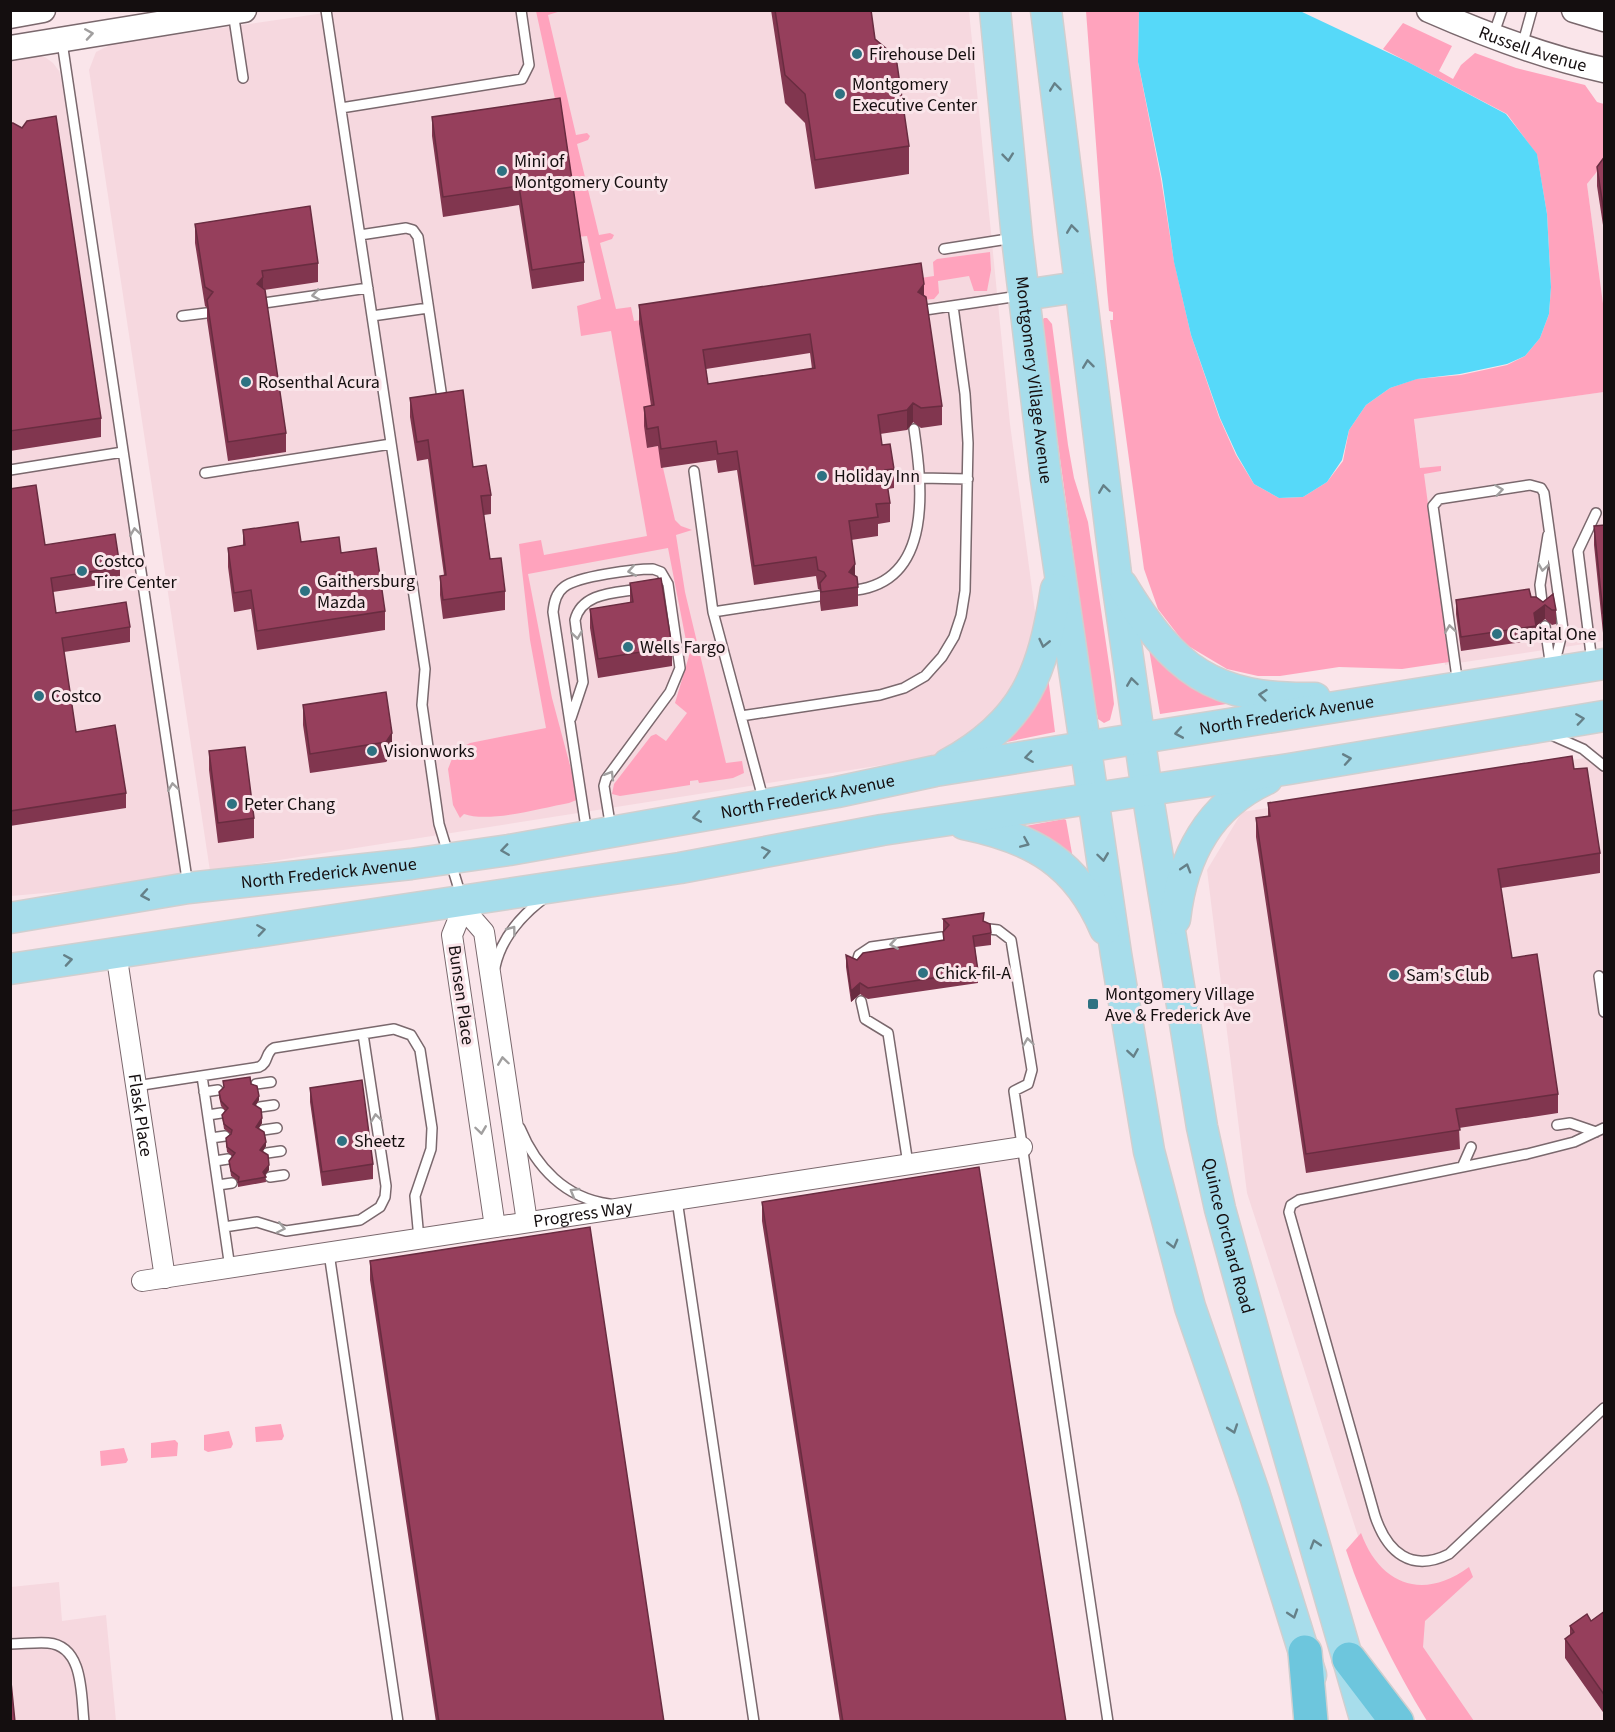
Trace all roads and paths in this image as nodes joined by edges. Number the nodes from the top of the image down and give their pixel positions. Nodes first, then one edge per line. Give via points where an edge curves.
1 (43, 10) edge
2 (326, 10) edge
3 (521, 10) edge
4 (986, 10) edge
5 (995, 10) edge
6 (1430, 10) edge
7 (1502, 10) edge
8 (1532, 10) edge
9 (1574, 10) edge
10 (237, 11) edge
11 (10, 16) edge
12 (1049, 18) edge
13 (1605, 19) edge
14 (1493, 36) junction
15 (62, 39) junction
16 (1522, 46) junction
17 (10, 48) edge
18 (998, 54) junction
19 (1605, 70) edge
20 (243, 78) dead end
21 (341, 108) junction
22 (360, 235) junction
23 (1017, 238) junction
24 (944, 249) dead end
25 (1078, 287) junction
26 (368, 288) junction
27 (1024, 296) junction
28 (264, 303) edge
29 (952, 306) junction
30 (428, 308) junction
31 (925, 310) edge
32 (206, 313) edge
33 (182, 316) dead end
34 (372, 316) junction
35 (442, 398) edge
36 (914, 429) dead end
37 (391, 444) junction
38 (123, 452) junction
39 (10, 470) edge
40 (694, 471) dead end
41 (205, 473) dead end
42 (921, 478) junction
43 (968, 479) junction
44 (1596, 513) dead end
45 (1550, 524) junction
46 (1059, 565) junction
47 (1116, 574) junction
48 (668, 584) junction
49 (658, 586) edge
50 (648, 588) edge
51 (856, 590) edge
52 (819, 596) edge
53 (1543, 610) edge
54 (713, 612) junction
55 (1545, 626) dead end
56 (1599, 666) edge
57 (1552, 673) junction
58 (1458, 687) junction
59 (1426, 692) junction
60 (741, 716) junction
61 (1605, 716) edge
62 (570, 721) junction
63 (1523, 728) junction
64 (1140, 740) junction
65 (1087, 748) junction
66 (1605, 766) edge
67 (1289, 769) junction
68 (935, 771) junction
69 (1147, 791) junction
70 (1095, 799) junction
71 (764, 805) junction
72 (949, 821) junction
73 (599, 834) junction
74 (449, 858) junction
75 (560, 885) junction
76 (188, 888) junction
77 (463, 904) junction
78 (10, 918) edge
79 (989, 929) edge
80 (942, 937) edge
81 (1172, 946) junction
82 (116, 952) junction
83 (1116, 954) junction
84 (856, 965) edge
85 (10, 969) edge
86 (1599, 976) dead end
87 (492, 984) junction
88 (861, 1001) dead end
89 (1605, 1012) edge
90 (363, 1034) junction
91 (202, 1076) junction
92 (271, 1082) dead end
93 (256, 1084) edge
94 (136, 1086) junction
95 (218, 1090) edge
96 (204, 1092) junction
97 (510, 1104) junction
98 (274, 1105) dead end
99 (260, 1107) edge
100 (221, 1113) edge
101 (208, 1115) junction
102 (1557, 1125) dead end
103 (277, 1128) dead end
104 (263, 1130) edge
105 (1600, 1130) edge
106 (225, 1136) edge
107 (211, 1138) junction
108 (1022, 1147) junction
109 (1471, 1147) dead end
110 (281, 1151) dead end
111 (267, 1153) edge
112 (228, 1159) edge
113 (215, 1161) junction
114 (908, 1164) junction
115 (1463, 1166) junction
116 (284, 1175) dead end
117 (270, 1177) dead end
118 (232, 1183) dead end
119 (218, 1185) junction
120 (677, 1200) junction
121 (630, 1207) junction
122 (527, 1222) junction
123 (224, 1227) junction
124 (495, 1227) junction
125 (419, 1239) junction
126 (329, 1253) junction
127 (230, 1268) junction
128 (165, 1278) junction
129 (142, 1281) dead end
130 (1605, 1408) edge
131 (10, 1644) edge
132 (1305, 1652) junction
133 (1349, 1659) junction
134 (84, 1722) edge
135 (398, 1722) edge
136 (754, 1722) edge
137 (1108, 1722) edge
138 (1311, 1722) edge
139 (1323, 1722) edge
140 (1366, 1722) edge
141 (1397, 1722) edge

1 - 11 street
2 - 21 lane
3 - 21 lane via 529,65 522,79
4 - 18 main road
5 - 18 main road, Montgomery Village Avenue
6 - 14 street, Russell Avenue
7 - 14 lane
8 - 16 lane
9 - 13 street
15 -> 10 street
10 - 20 lane
25 -> 12 main road
14 - 16 street, Russell Avenue
15 - 17 street
15 - 38 lane
16 - 19 street, Russell Avenue
18 -> 23 main road, Montgomery Village Avenue
21 - 22 lane
22 - 26 lane
22 - 30 lane via 413,230 418,237
23 - 24 lane
23 - 27 main road, Montgomery Village Avenue
25 - 27 main road
47 -> 25 main road
26 -> 28 lane
26 - 34 lane
27 - 29 lane
27 - 46 main road, Montgomery Village Avenue
29 - 31 lane
29 - 43 lane via 968,419
30 - 34 lane
30 - 35 lane
32 - 33 lane
34 - 37 lane
36 - 42 lane
37 - 41 lane
37 - 74 lane via 425,669 422,710
38 - 39 lane
76 -> 38 lane
40 - 54 lane
42 - 43 lane
42 - 51 lane via 920,515 907,554 879,584
43 - 60 lane via 965,591 958,627 942,657 925,676 880,695
44 - 56 lane via 1578,551
45 -> 53 lane via 1540,585
45 - 57 lane via 1563,631
58 -> 45 lane via 1435,501 1536,486 1547,498
46 - 65 main road, Montgomery Village Avenue
46 -> 68 main road via 1041,657 1018,707 975,749
59 -> 47 main road via 1285,697 1217,685 1193,673 1169,652
64 -> 47 main road
48 - 49 lane
48 -> 62 lane via 661,572 650,568 577,581 558,593 553,612
73 -> 48 lane via 606,778 669,694 680,668
50 -> 62 lane via 595,597 577,612 583,682
52 - 54 lane
54 - 60 lane
55 - 57 lane
56 - 57 main road, North Frederick Avenue
57 - 58 main road, North Frederick Avenue
58 - 59 main road, North Frederick Avenue
59 -> 64 main road, North Frederick Avenue
60 - 71 lane
63 -> 61 main road
62 - 73 lane
63 - 66 lane via 1574,744
67 -> 63 main road
64 - 65 main road, North Frederick Avenue
64 - 69 main road, Quince Orchard Road
65 -> 68 main road, North Frederick Avenue
65 - 70 main road
67 - 69 main road
81 -> 67 main road via 1178,894 1189,856 1201,835 1235,797
68 - 71 main road, North Frederick Avenue
69 - 70 main road
69 - 81 main road, Quince Orchard Road
70 - 72 main road
70 -> 83 main road
71 -> 73 main road, North Frederick Avenue
75 -> 72 main road
72 -> 83 main road via 1025,842 1056,860 1077,879 1093,904
73 -> 74 main road, North Frederick Avenue
74 - 76 main road, North Frederick Avenue
74 - 77 lane
75 - 77 main road
87 -> 75 lane via 497,959 512,929
76 -> 78 main road, North Frederick Avenue
82 -> 77 main road
77 - 87 street, Bunsen Place via 484,932
77 -> 124 street, Bunsen Place via 452,935
108 -> 79 lane via 1014,1091 1028,1084 1032,1070 1015,956 1011,940
80 -> 84 lane via 871,947 860,955
133 -> 81 main road, Quince Orchard Road via 1220,1209
85 -> 82 main road
82 - 94 street, Flask Place
83 -> 132 main road via 1149,1151 1190,1307
86 - 89 lane
97 -> 87 street, Bunsen Place
88 - 114 lane via 865,1018 888,1033
90 - 91 lane via 274,1048 262,1066
123 -> 90 lane via 257,1222 291,1231 360,1220 380,1207 386,1186
90 - 125 lane via 403,1031 411,1035 420,1050 432,1135 415,1196
91 - 94 lane
91 - 96 lane
92 - 93 lane
94 - 128 street, Flask Place
95 - 96 lane
96 - 101 lane
121 -> 97 lane via 584,1198 554,1179 531,1152
97 - 122 street, Bunsen Place
98 - 99 lane
100 - 101 lane
101 - 107 lane
102 - 105 lane via 1570,1123
103 - 104 lane
105 - 115 lane via 1574,1142
106 - 107 lane
107 - 113 lane
108 - 114 street, Progress Way
108 - 137 lane
109 - 115 lane
110 - 111 lane
112 - 113 lane
113 - 119 lane
114 - 120 street, Progress Way
115 - 130 lane via 1299,1200 1289,1210 1381,1533 1389,1547 1412,1560 1438,1560 1449,1554
116 - 117 lane
118 - 119 lane
119 - 123 lane
120 - 121 street, Progress Way
120 - 136 lane
121 - 122 street, Progress Way
122 - 124 street, Progress Way
123 - 127 lane
124 - 125 street, Progress Way
125 - 126 street, Progress Way
126 - 127 street, Progress Way
126 - 135 lane
127 - 128 street, Progress Way
128 - 129 street, Progress Way
131 - 134 lane via 49,1643 68,1652 78,1669
132 - 138 highway
132 - 139 main road
133 - 140 main road, Quince Orchard Road
133 - 141 highway

